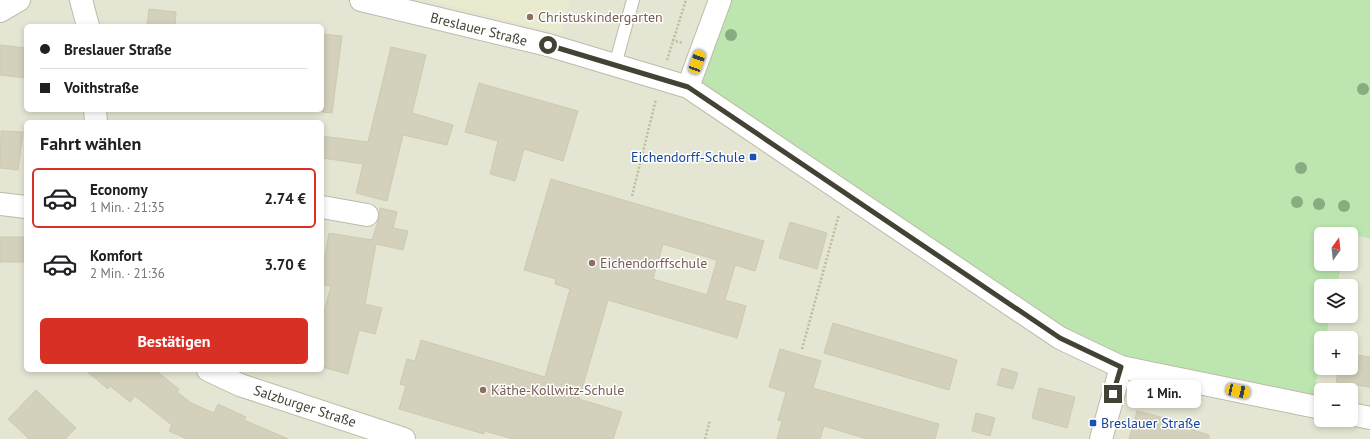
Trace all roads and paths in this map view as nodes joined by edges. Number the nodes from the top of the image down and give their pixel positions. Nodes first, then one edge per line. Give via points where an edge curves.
1 (19, 0) edge
2 (81, 0) edge
3 (361, 0) edge
4 (633, 0) edge
5 (686, 0) edge
6 (720, 0) edge
7 (0, 11) edge
8 (87, 24) edge
9 (615, 65) junction
10 (661, 79) junction
11 (688, 87) junction
12 (845, 193) junction
13 (632, 196) dead end
14 (0, 204) edge
15 (24, 207) edge
16 (324, 207) edge
17 (367, 215) dead end
18 (802, 349) dead end
19 (1121, 367) junction
20 (212, 372) edge
21 (1314, 407) edge
22 (1358, 415) edge
23 (1370, 418) edge
24 (710, 420) dead end
25 (404, 439) edge
26 (705, 439) edge
27 (1101, 439) edge

1 - 7 street
2 - 8 street
3 - 9 street, Breslauer Straße via 548,45
4 - 9 lane
5 - 10 path
6 - 11 street
9 - 10 street, Breslauer Straße
10 - 11 street, Breslauer Straße
10 - 13 path
11 - 12 street, Breslauer Straße
12 - 18 path
12 - 19 street, Breslauer Straße via 1060,338
14 - 15 street
16 - 17 street
19 - 21 street, Breslauer Straße
19 - 27 street
20 - 25 street, Salzburger Straße via 240,385
22 - 23 street
24 - 26 path

